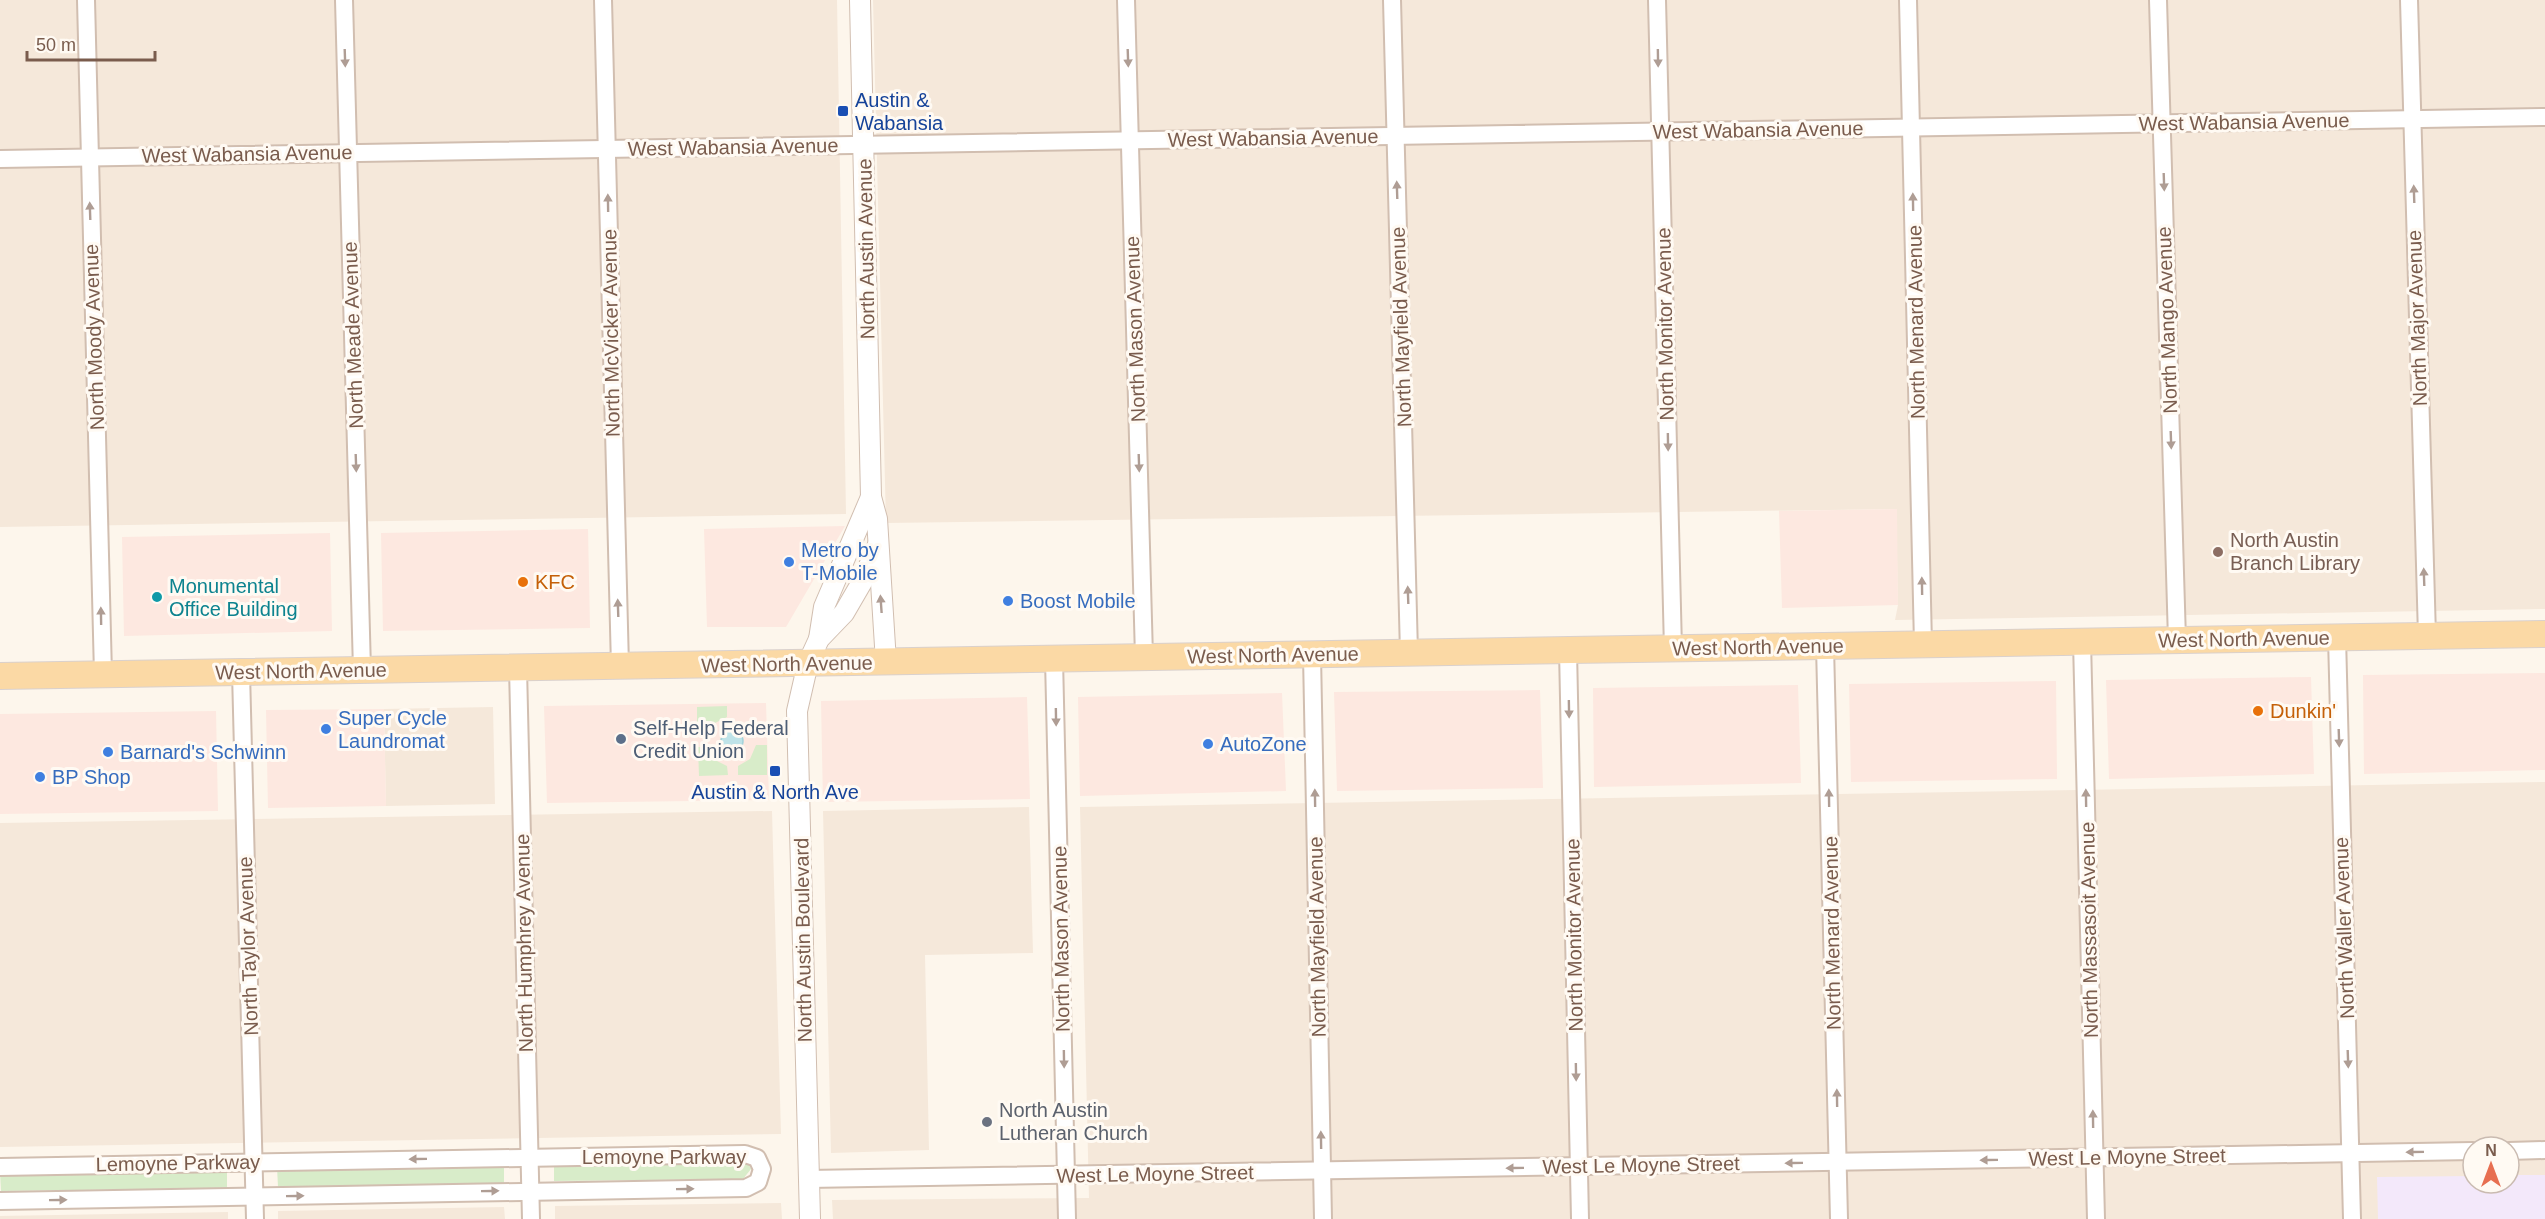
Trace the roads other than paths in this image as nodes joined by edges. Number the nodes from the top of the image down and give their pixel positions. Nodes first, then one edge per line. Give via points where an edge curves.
1 (86, 0) edge
2 (344, 0) edge
3 (603, 0) edge
4 (860, 0) edge
5 (1126, 0) edge
6 (1392, 0) edge
7 (1657, 0) edge
8 (1908, 0) edge
9 (2158, 0) edge
10 (2409, 0) edge
11 (2545, 117) edge
12 (2412, 119) junction
13 (2162, 123) junction
14 (1911, 128) junction
15 (1660, 131) junction
16 (1396, 136) junction
17 (1130, 140) junction
18 (864, 144) junction
19 (607, 149) junction
20 (348, 153) junction
21 (89, 157) junction
22 (0, 159) edge
23 (871, 497) junction
24 (878, 545) junction
25 (2545, 634) edge
26 (2427, 636) junction
27 (2337, 637) junction
28 (819, 639) junction
29 (2176, 640) junction
30 (2082, 642) junction
31 (1923, 644) junction
32 (1825, 646) junction
33 (1673, 649) junction
34 (1568, 650) junction
35 (1409, 653) junction
36 (1312, 655) junction
37 (1144, 657) junction
38 (1054, 659) junction
39 (885, 662) junction
40 (808, 663) junction
41 (620, 666) junction
42 (518, 668) junction
43 (362, 670) junction
44 (241, 672) junction
45 (103, 674) junction
46 (0, 676) edge
47 (2545, 1150) edge
48 (2461, 1151) edge
49 (2521, 1151) edge
50 (2350, 1154) junction
51 (530, 1158) junction
52 (2094, 1158) junction
53 (254, 1161) junction
54 (1838, 1162) junction
55 (0, 1167) edge
56 (1578, 1167) junction
57 (1322, 1171) junction
58 (1066, 1175) junction
59 (808, 1179) junction
60 (531, 1191) junction
61 (255, 1197) junction
62 (0, 1201) edge
63 (255, 1219) edge
64 (531, 1219) edge
65 (810, 1219) edge
66 (1067, 1219) edge
67 (1323, 1219) edge
68 (1580, 1219) edge
69 (1839, 1219) edge
70 (2096, 1219) edge
71 (2352, 1219) edge

1 - 21 street, North Moody Avenue
2 -> 20 street, North Meade Avenue
3 - 19 street, North McVicker Avenue
4 - 18 street, North Austin Avenue
5 -> 17 street, North Mason Avenue
6 - 16 street, North Mayfield Avenue
7 -> 15 street, North Monitor Avenue
8 - 14 street, North Menard Avenue
9 - 13 street, North Mango Avenue
10 - 12 street, North Major Avenue
11 - 12 street, West Wabansia Avenue
12 - 13 street, West Wabansia Avenue
26 -> 12 street, North Major Avenue
13 - 14 street, West Wabansia Avenue
13 -> 29 street, North Mango Avenue
14 - 15 street, West Wabansia Avenue
31 -> 14 street, North Menard Avenue
15 - 16 street, West Wabansia Avenue
15 -> 33 street, North Monitor Avenue
16 - 17 street, West Wabansia Avenue
35 -> 16 street, North Mayfield Avenue
17 - 18 street, West Wabansia Avenue
17 -> 37 street, North Mason Avenue
18 - 19 street, West Wabansia Avenue
18 - 23 street, North Austin Avenue
19 - 20 street, West Wabansia Avenue
41 -> 19 street, North McVicker Avenue
20 - 21 street, West Wabansia Avenue
20 -> 43 street, North Meade Avenue
21 - 22 street, West Wabansia Avenue
45 -> 21 street, North Moody Avenue
23 - 24 street, North Austin Avenue
23 - 28 street, North Austin Avenue via 824,607
24 - 28 street, North Austin Avenue via 844,613
39 -> 24 street, North Austin Avenue
25 - 26 main road, West North Avenue
26 - 27 main road, West North Avenue
27 - 29 main road, West North Avenue
27 -> 50 street, North Waller Avenue
28 - 40 street, North Austin Avenue
29 - 30 main road, West North Avenue
30 - 31 main road, West North Avenue
52 -> 30 street, North Massasoit Avenue
31 - 32 main road, West North Avenue
32 - 33 main road, West North Avenue
54 -> 32 street, North Menard Avenue
33 - 34 main road, West North Avenue
34 - 35 main road, West North Avenue
34 -> 56 street, North Monitor Avenue
35 - 36 main road, West North Avenue
36 - 37 main road, West North Avenue
57 -> 36 street, North Mayfield Avenue
37 - 38 main road, West North Avenue
38 - 39 main road, West North Avenue
38 -> 58 street, North Mason Avenue
39 - 40 main road, West North Avenue
40 - 41 main road, West North Avenue
40 - 59 street, North Austin Boulevard via 797,711
41 - 42 main road, West North Avenue
42 - 43 main road, West North Avenue
42 - 51 street, North Humphrey Avenue
43 - 44 main road, West North Avenue
44 - 45 main road, West North Avenue
44 - 53 street, North Taylor Avenue
45 - 46 main road, West North Avenue
47 - 49 street
48 -> 50 street, West Le Moyne Street
50 - 52 street, West Le Moyne Street
50 - 71 street, North Waller Avenue
51 -> 53 street, Lemoyne Parkway
51 - 60 street, North Humphrey Avenue
60 -> 51 street, Lemoyne Parkway via 746,1188 758,1182 762,1169 757,1158 745,1154
52 -> 54 street, West Le Moyne Street
52 - 70 street, North Massasoit Avenue
53 - 55 street, Lemoyne Parkway
53 - 61 street, North Taylor Avenue
54 -> 56 street, West Le Moyne Street
54 - 69 street, North Menard Avenue
56 -> 57 street, West Le Moyne Street
56 - 68 street, North Monitor Avenue
57 - 58 street, West Le Moyne Street
57 - 67 street, North Mayfield Avenue
58 - 59 street, West Le Moyne Street
58 - 66 street, North Mason Avenue
59 - 65 street, North Austin Boulevard
61 -> 60 street, Lemoyne Parkway
60 - 64 street, North Humphrey Avenue
62 -> 61 street, Lemoyne Parkway
61 - 63 street, North Taylor Avenue

